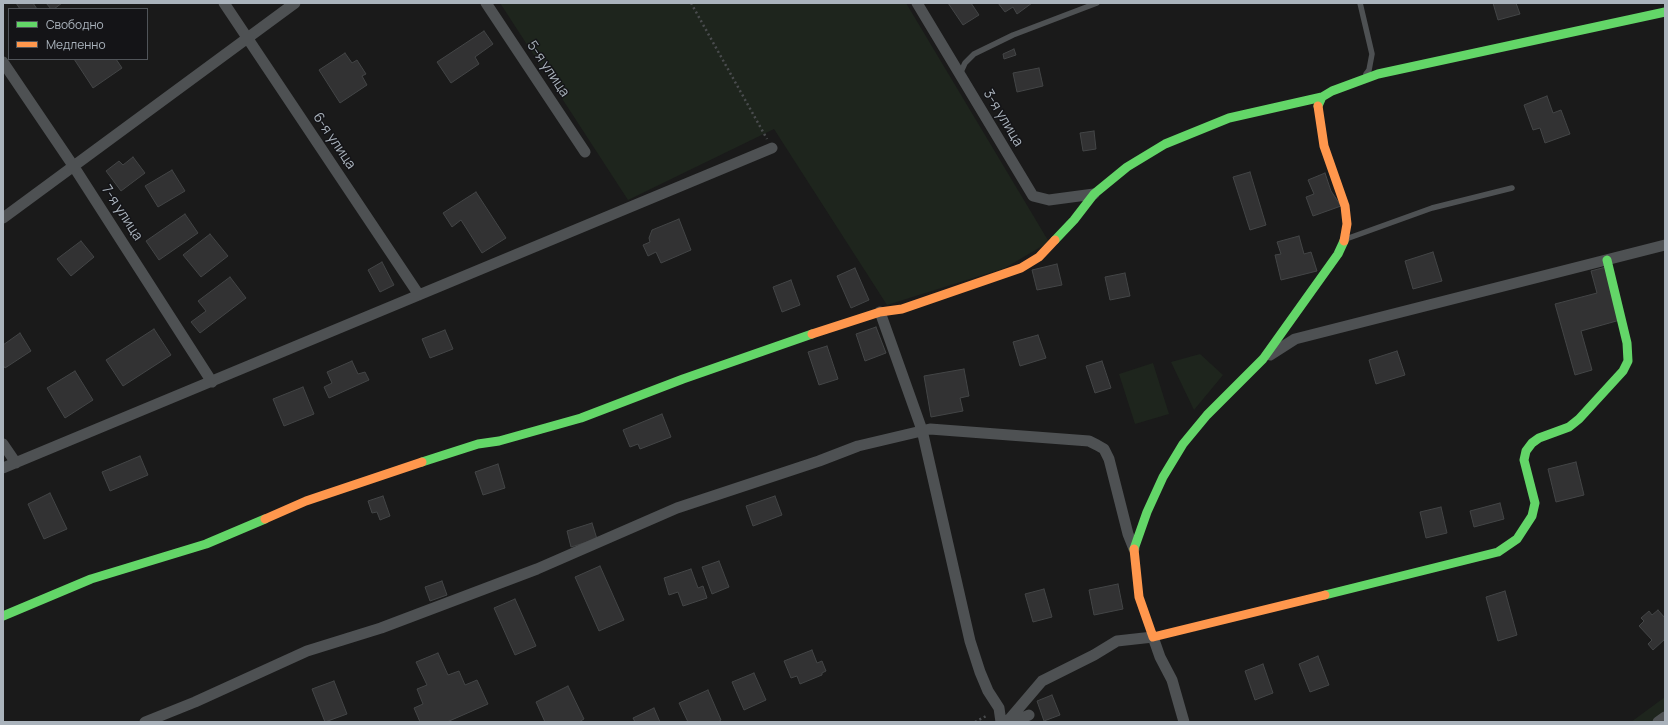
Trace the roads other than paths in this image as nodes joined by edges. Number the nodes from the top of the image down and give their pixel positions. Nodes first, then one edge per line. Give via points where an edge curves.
1 (224, 3) edge
2 (295, 3) edge
3 (486, 3) edge
4 (917, 3) edge
5 (1097, 3) edge
6 (1360, 3) edge
7 (1665, 12) edge
8 (248, 38) junction
9 (3, 62) edge
10 (959, 75) junction
11 (1361, 81) junction
12 (1322, 97) junction
13 (772, 148) road end
14 (585, 152) dead end
15 (74, 167) junction
16 (1512, 188) dead end
17 (1094, 194) junction
18 (3, 218) edge
19 (1344, 240) junction
20 (1665, 245) edge
21 (1607, 260) junction
22 (420, 295) junction
23 (880, 312) junction
24 (1263, 358) junction
25 (212, 382) junction
26 (922, 430) junction
27 (3, 444) edge
28 (16, 463) junction
29 (3, 468) edge
30 (1134, 549) junction
31 (3, 616) edge
32 (1153, 637) junction
33 (1665, 717) edge
34 (145, 722) edge
35 (1001, 722) edge
36 (1007, 722) edge
37 (1184, 722) edge
38 (1658, 722) edge

1 - 8 street, 6-я улица
2 - 8 street
3 - 14 street, 5-я улица
4 - 10 street, 3-я улица
5 - 10 lane via 1013,35 974,54 965,63
6 - 11 lane via 1372,54 1369,70
7 - 11 street via 1378,74
8 - 15 street
8 - 22 street, 6-я улица
9 - 15 street, 7-я улица
10 - 17 street, 3-я улица via 1033,196 1049,200
11 - 12 street
12 - 17 street via 1229,118 1165,144 1127,167
12 - 19 street via 1318,115 1324,146 1345,206 1347,224
13 - 22 street
15 - 18 street
15 - 25 street, 7-я улица
16 - 19 lane via 1432,208
17 - 23 street via 1074,220 1039,257 1021,268 902,309
19 - 24 street via 1338,254
20 - 21 street
21 - 24 street via 1295,339
21 - 32 street via 1627,343 1628,361 1623,371 1579,419 1569,427 1539,438 1526,451 1524,460 1535,503 1532,516 1517,539 1498,552
22 - 25 street
23 - 26 street
23 - 31 street via 697,374 581,418 499,442 478,444 306,501 206,544 91,579
24 - 30 street via 1207,415 1184,444 1162,477 1146,512
25 - 28 street
26 - 30 street via 1089,441 1097,445 1104,449 1109,458
26 - 34 street via 858,446 677,508 537,569 381,628 307,651
26 - 35 street via 970,641 988,691 999,708
27 - 28 street
28 - 29 street
30 - 32 street via 1139,597
32 - 36 street via 1117,641 1042,681
32 - 37 street via 1172,680
33 - 38 street

